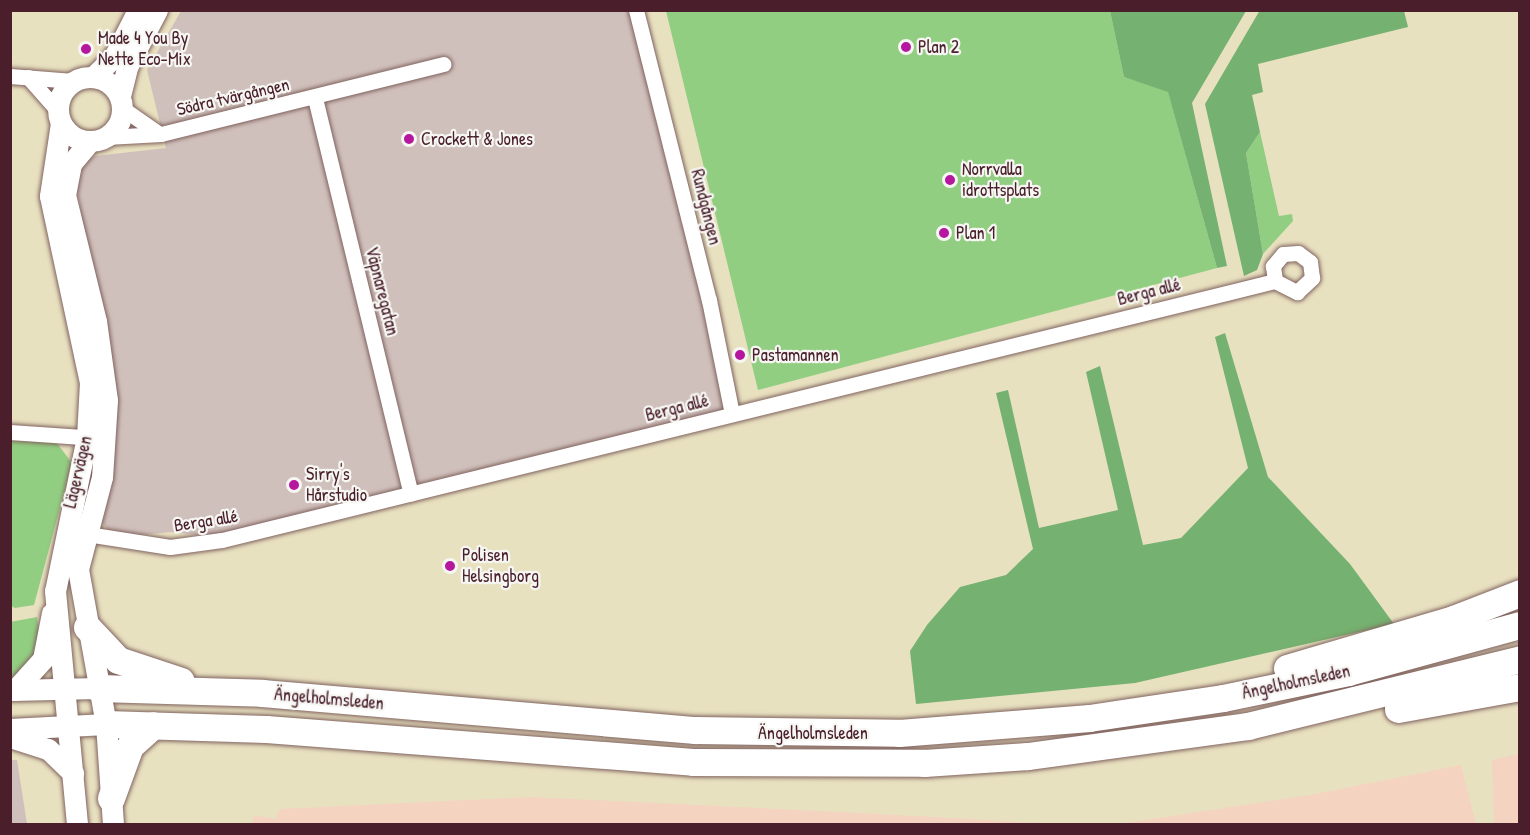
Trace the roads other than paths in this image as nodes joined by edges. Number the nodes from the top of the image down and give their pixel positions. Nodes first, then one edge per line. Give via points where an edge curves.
1 (138, 10) edge
2 (157, 10) edge
3 (636, 10) edge
4 (121, 61) junction
5 (443, 64) dead end
6 (10, 76) edge
7 (28, 77) junction
8 (83, 79) junction
9 (315, 98) junction
10 (121, 102) junction
11 (60, 117) junction
12 (161, 134) junction
13 (98, 139) junction
14 (1275, 281) dead end
15 (732, 414) junction
16 (10, 432) edge
17 (97, 438) junction
18 (411, 494) junction
19 (87, 534) junction
20 (55, 591) junction
21 (1520, 593) edge
22 (1520, 625) edge
23 (87, 627) junction
24 (1520, 659) edge
25 (1520, 687) edge
26 (98, 688) junction
27 (68, 689) junction
28 (13, 690) edge
29 (220, 692) junction
30 (105, 724) junction
31 (70, 725) junction
32 (153, 725) junction
33 (10, 729) edge
34 (796, 734) junction
35 (10, 737) edge
36 (1179, 737) junction
37 (73, 773) junction
38 (112, 811) edge
39 (76, 825) edge

1 - 4 street
2 - 4 street
3 - 15 street, Rundgången via 709,300
4 - 8 street
4 - 10 street
5 - 9 street, Södra tvärgången
6 - 7 street
7 - 8 street
7 - 11 street
8 - 10 street via 109,83
8 - 11 street via 62,94
9 - 12 street, Södra tvärgången
9 - 18 street, Väpnaregatan
10 - 12 street, Södra tvärgången via 143,128
10 - 13 street via 121,119
11 - 13 street via 73,136
11 - 17 street, Lägervägen via 50,196 90,382
12 - 13 street, Södra tvärgången
13 - 17 street, Lägervägen via 71,164 66,195 96,321 107,400
14 - 15 street, Berga allé
15 - 18 street, Berga allé
16 - 17 street
17 - 19 street, Lägervägen
17 - 20 street, Lägervägen
18 - 19 street, Berga allé via 192,547
19 - 23 street, Lägervägen via 78,569
20 - 27 street, Lägervägen
20 - 28 street via 43,659
21 - 34 highway via 1453,619 1266,673 1141,697
22 - 34 highway, Ängelholmsleden via 1348,672 1156,708 975,728
23 - 26 street, Lägervägen
23 - 29 highway via 99,645 123,663
24 - 36 highway, Ängelholmsleden via 1385,696
25 - 36 highway via 1307,724
26 - 27 street
26 - 29 highway, Ängelholmsleden
26 - 30 street, Lägervägen
27 - 28 street
27 - 31 street, Lägervägen
29 - 34 highway, Ängelholmsleden
30 - 31 street
30 - 32 highway, Ängelholmsleden
30 - 38 street, Lägervägen
31 - 33 street
31 - 37 street, Lägervägen
32 - 36 highway, Ängelholmsleden via 693,762 832,766 1028,756
32 - 38 highway via 130,746
35 - 37 street via 48,749
37 - 39 street, Lägervägen

